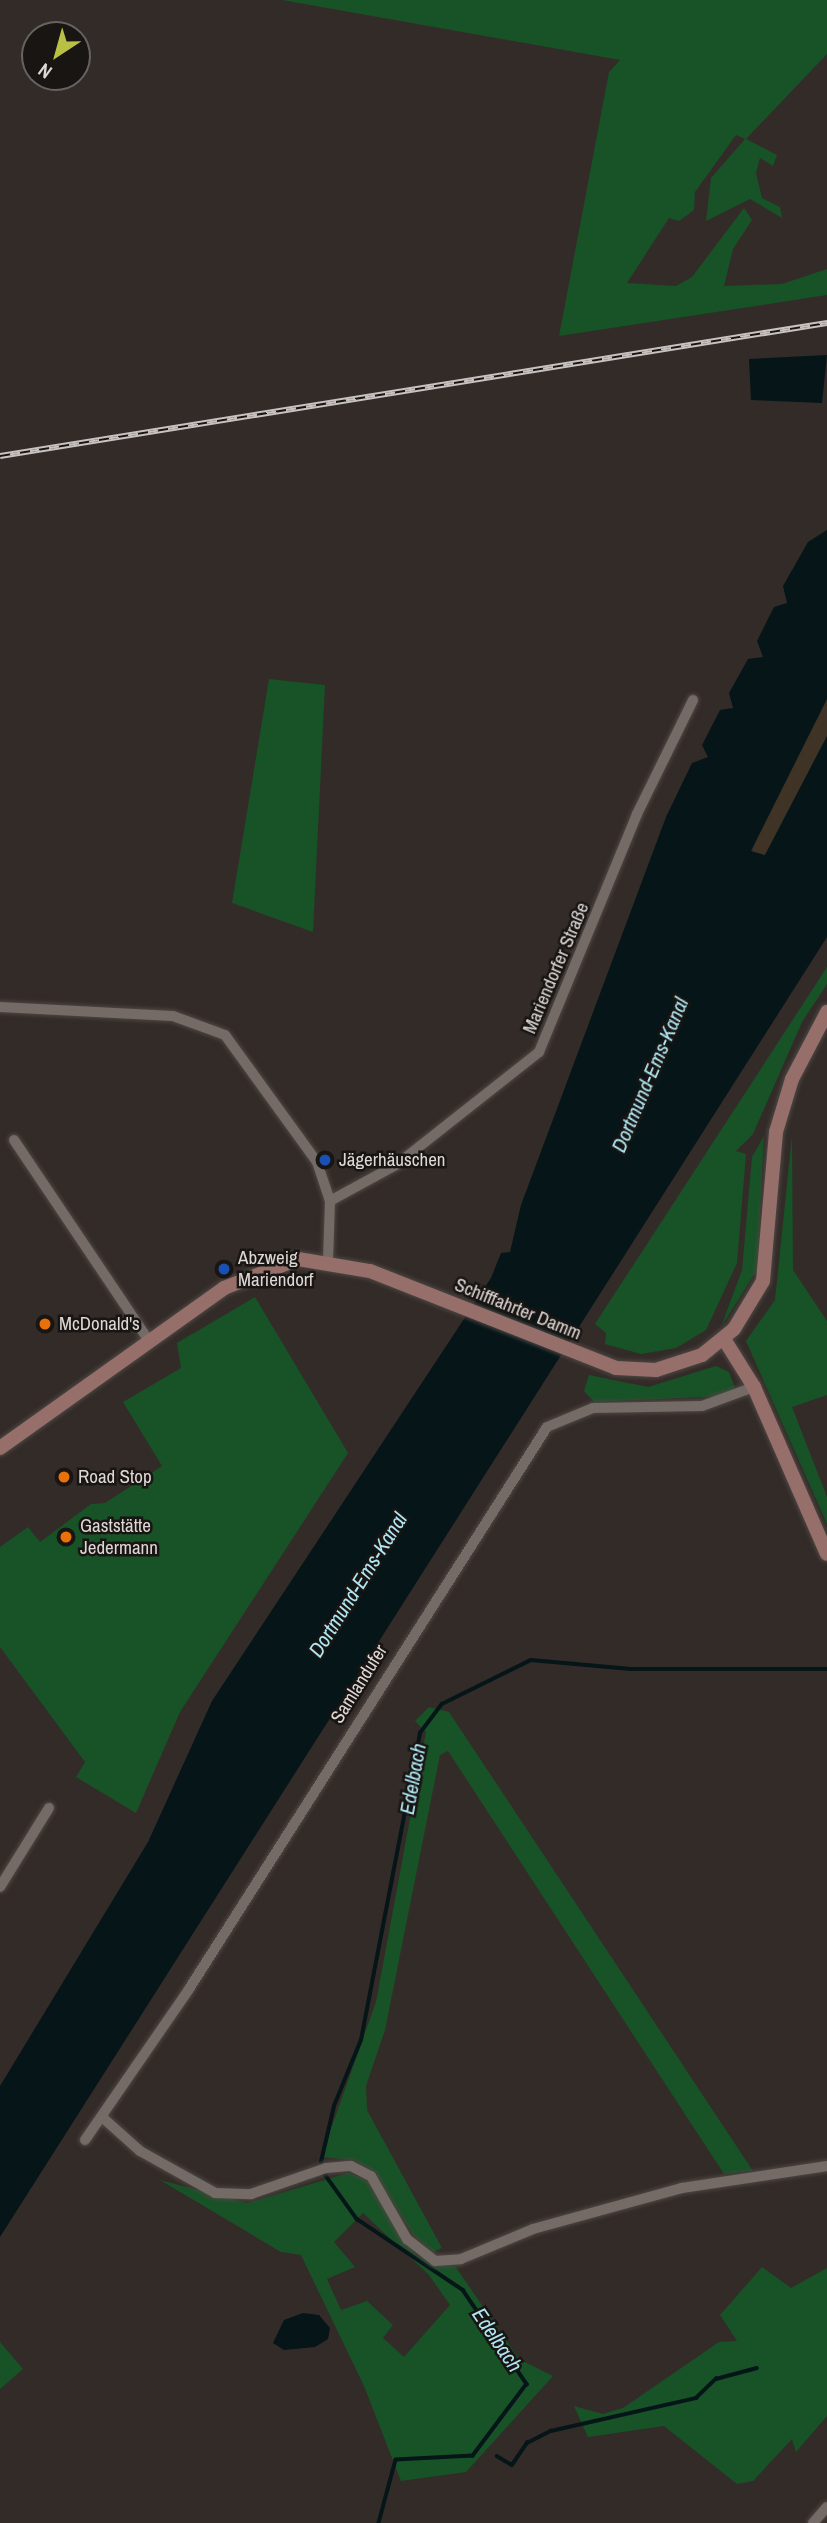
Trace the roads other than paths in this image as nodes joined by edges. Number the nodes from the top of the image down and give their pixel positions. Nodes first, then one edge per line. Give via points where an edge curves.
1 (693, 699) dead end
2 (0, 1007) edge
3 (827, 1012) edge
4 (14, 1140) dead end
5 (330, 1200) junction
6 (328, 1260) junction
7 (724, 1339) junction
8 (149, 1341) junction
9 (754, 1387) junction
10 (0, 1448) edge
11 (827, 1554) edge
12 (49, 1808) dead end
13 (0, 1887) edge
14 (102, 2117) junction
15 (85, 2140) dead end
16 (827, 2166) edge
17 (827, 2507) edge
18 (813, 2523) edge

1 - 5 street, Mariendorfer Straße via 637,814 539,1052 396,1165
2 - 5 street via 173,1016 217,1029 241,1051 301,1135
3 - 7 main road, Schifffahrter Damm via 792,1079 776,1132 763,1281
4 - 8 street
5 - 6 street
6 - 7 main road, Schifffahrter Damm via 448,1301 616,1368 656,1370 689,1361
6 - 8 main road, Schifffahrter Damm via 298,1259 246,1275
7 - 9 main road
8 - 10 main road, Schifffahrter Damm
9 - 11 main road
9 - 14 street, Samlandufer via 702,1406 593,1408 547,1427
12 - 13 street
14 - 15 street, Samlandufer
14 - 16 street via 140,2151 215,2193 251,2194 326,2168 351,2166 371,2176 407,2239 435,2261 461,2259 533,2229 682,2188
17 - 18 street

